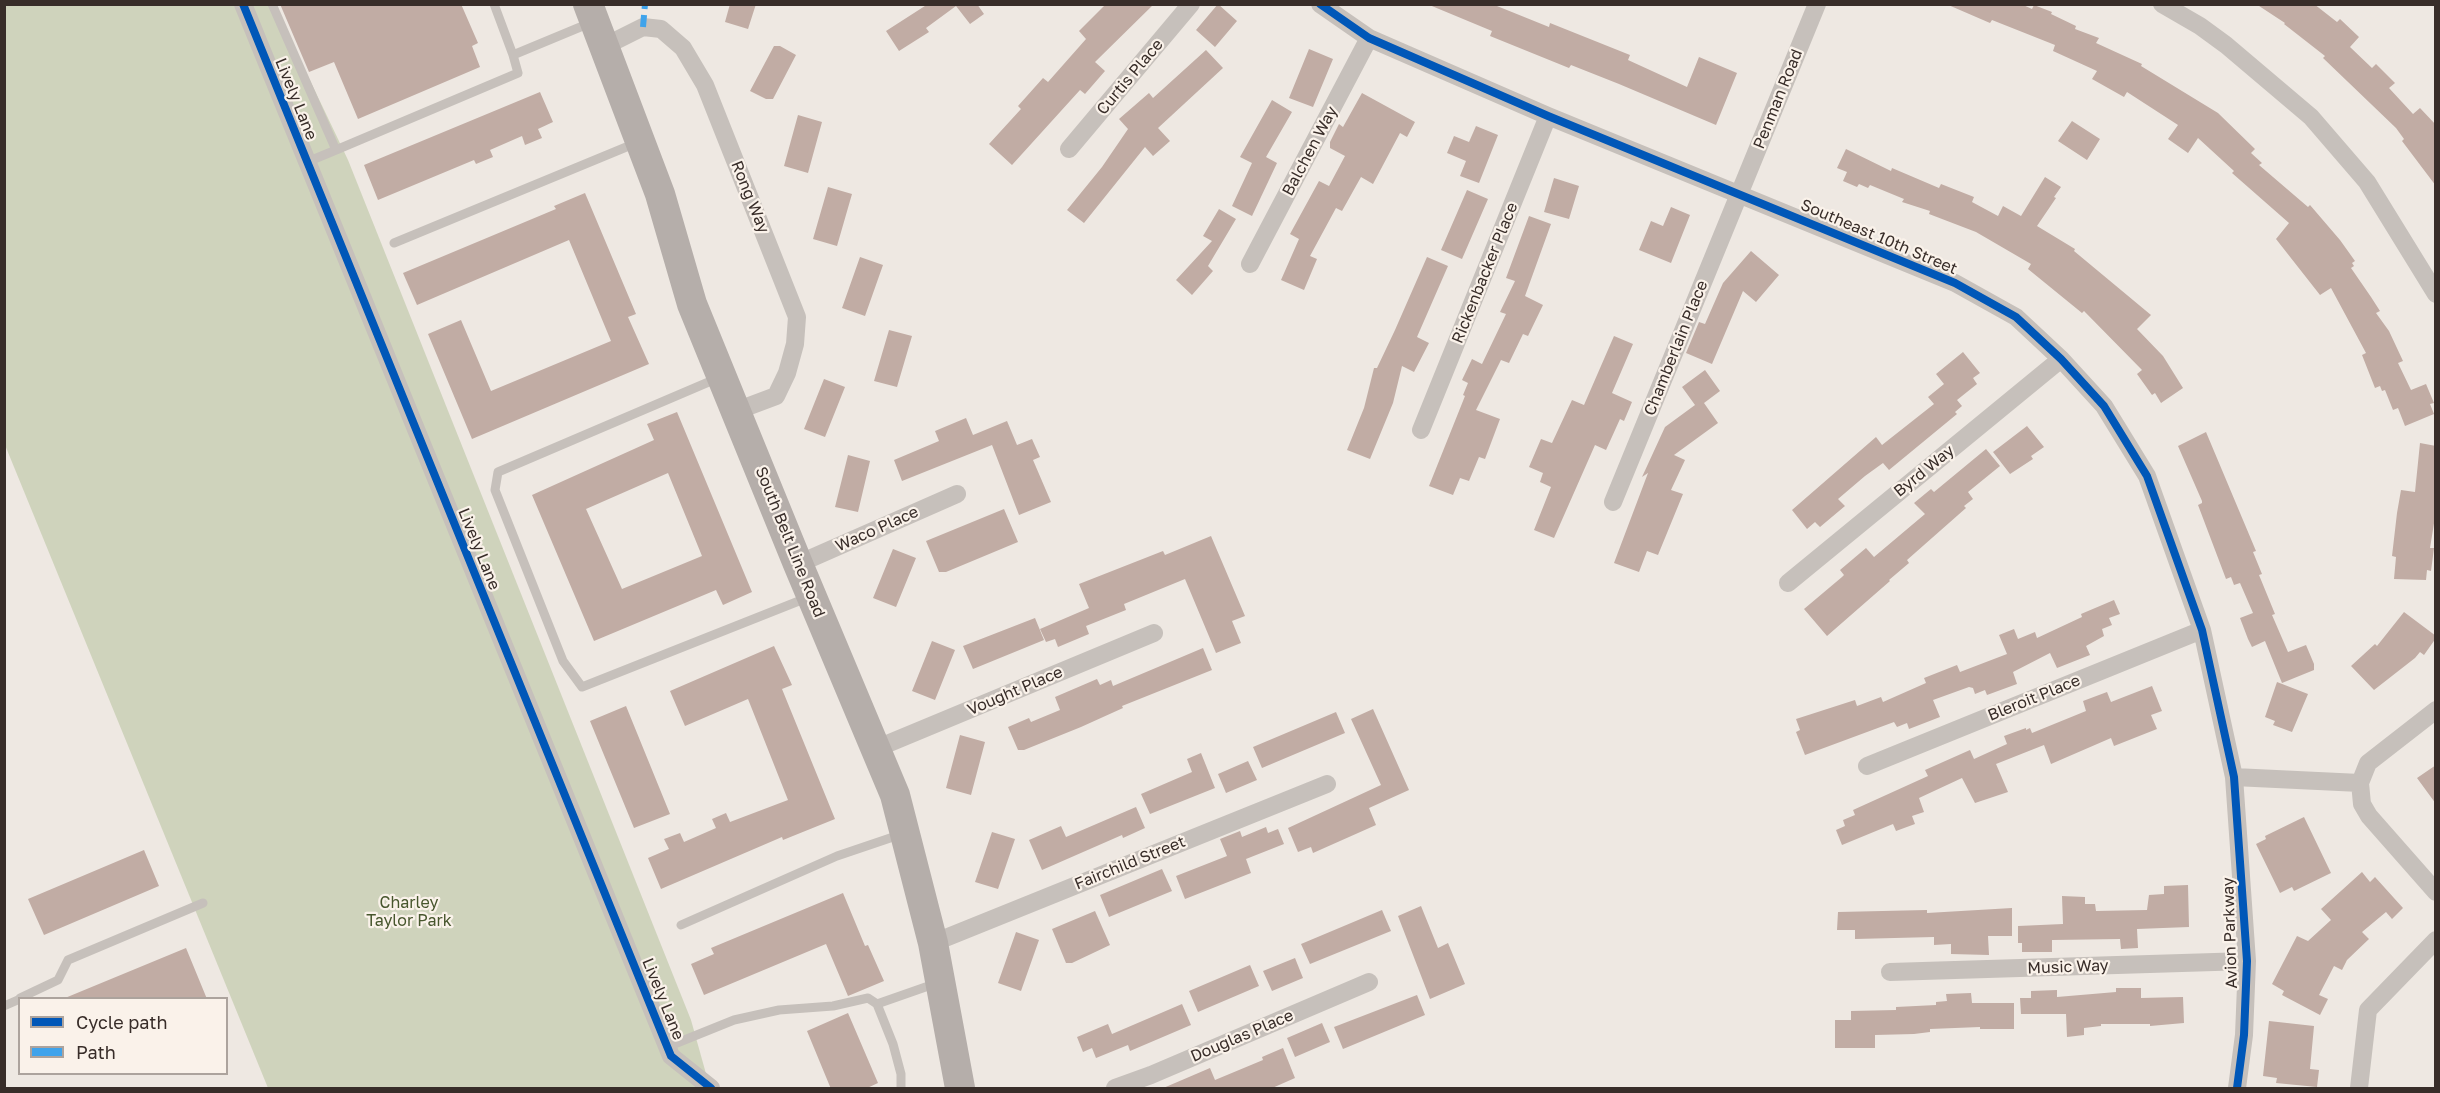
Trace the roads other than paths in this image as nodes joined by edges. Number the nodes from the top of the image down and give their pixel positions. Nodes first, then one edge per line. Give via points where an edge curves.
1 (243, 4) edge
2 (272, 4) edge
3 (494, 4) edge
4 (1191, 4) edge
5 (1320, 4) edge
6 (1817, 4) edge
7 (2162, 4) edge
8 (595, 24) edge
9 (1369, 38) junction
10 (513, 55) junction
11 (1548, 116) junction
12 (640, 142) junction
13 (1070, 149) dead end
14 (336, 150) junction
15 (307, 162) junction
16 (1739, 194) junction
17 (394, 243) dead end
18 (1250, 264) dead end
19 (2436, 294) edge
20 (2061, 359) junction
21 (723, 377) junction
22 (736, 411) junction
23 (1421, 430) dead end
24 (957, 494) dead end
25 (1613, 502) dead end
26 (798, 564) junction
27 (1788, 583) dead end
28 (811, 596) junction
29 (2202, 630) junction
30 (1154, 633) dead end
31 (2436, 710) edge
32 (875, 749) junction
33 (1867, 766) dead end
34 (2234, 777) junction
35 (2360, 783) junction
36 (1327, 784) dead end
37 (905, 833) junction
38 (2436, 892) edge
39 (203, 903) dead end
40 (681, 925) dead end
41 (2436, 940) edge
42 (933, 943) junction
43 (2247, 961) junction
44 (1890, 972) dead end
45 (940, 982) junction
46 (1369, 982) dead end
47 (24, 997) edge
48 (18, 1000) edge
49 (877, 1004) junction
50 (4, 1006) edge
51 (667, 1047) junction
52 (711, 1089) edge
53 (901, 1089) edge
54 (960, 1089) edge
55 (1114, 1089) edge
56 (2237, 1089) edge
57 (2359, 1089) edge

1 - 15 street, Lively Lane
2 - 14 lane
3 - 10 lane
4 - 13 street, Curtis Place
5 - 9 street, Southeast 10th Street
6 - 16 street, Penman Road
7 - 19 street via 2226,45 2312,117 2367,182
8 - 10 lane
8 - 12 main road, South Belt Line Road
8 - 22 street, Rong Way via 661,29 683,48 705,85 798,317 788,374 776,396
9 - 11 street, Southeast 10th Street
9 - 18 street, Balchen Way
10 - 14 lane via 519,73
11 - 16 street, Southeast 10th Street
11 - 23 street, Rickenbacker Place
12 - 17 lane
12 - 21 main road, South Belt Line Road via 660,194 692,304
14 - 15 lane
15 - 51 street, Lively Lane
16 - 20 street, Southeast 10th Street via 1954,283 2016,317
16 - 25 street, Chamberlain Place
20 - 27 street, Byrd Way
20 - 29 street, Southeast 10th Street via 2104,406 2147,476
21 - 22 main road, South Belt Line Road
21 - 28 lane via 498,472 495,490 503,512 563,661 582,687
22 - 26 main road, South Belt Line Road
24 - 26 street, Waco Place
26 - 28 main road, South Belt Line Road
28 - 32 main road, South Belt Line Road
29 - 33 street, Bleroit Place
29 - 34 street, Southeast 10th Street
30 - 32 street, Vought Place
31 - 35 street via 2368,763
32 - 37 main road, South Belt Line Road via 895,795
34 - 35 street
34 - 43 street, Avion Parkway
35 - 38 street via 2362,804 2369,816
36 - 42 street, Fairchild Street
37 - 40 lane via 837,856
37 - 42 main road, South Belt Line Road
39 - 47 lane via 68,960 58,980
41 - 57 street via 2368,1010
42 - 45 main road, South Belt Line Road
43 - 44 street, Music Way
43 - 56 street, Avion Parkway
45 - 49 lane
45 - 54 main road, South Belt Line Road
46 - 55 street, Douglas Place
48 - 50 lane
49 - 51 lane via 868,998 833,1006 768,1012 734,1020
49 - 53 lane via 893,1044
51 - 52 street, Lively Lane via 671,1056

